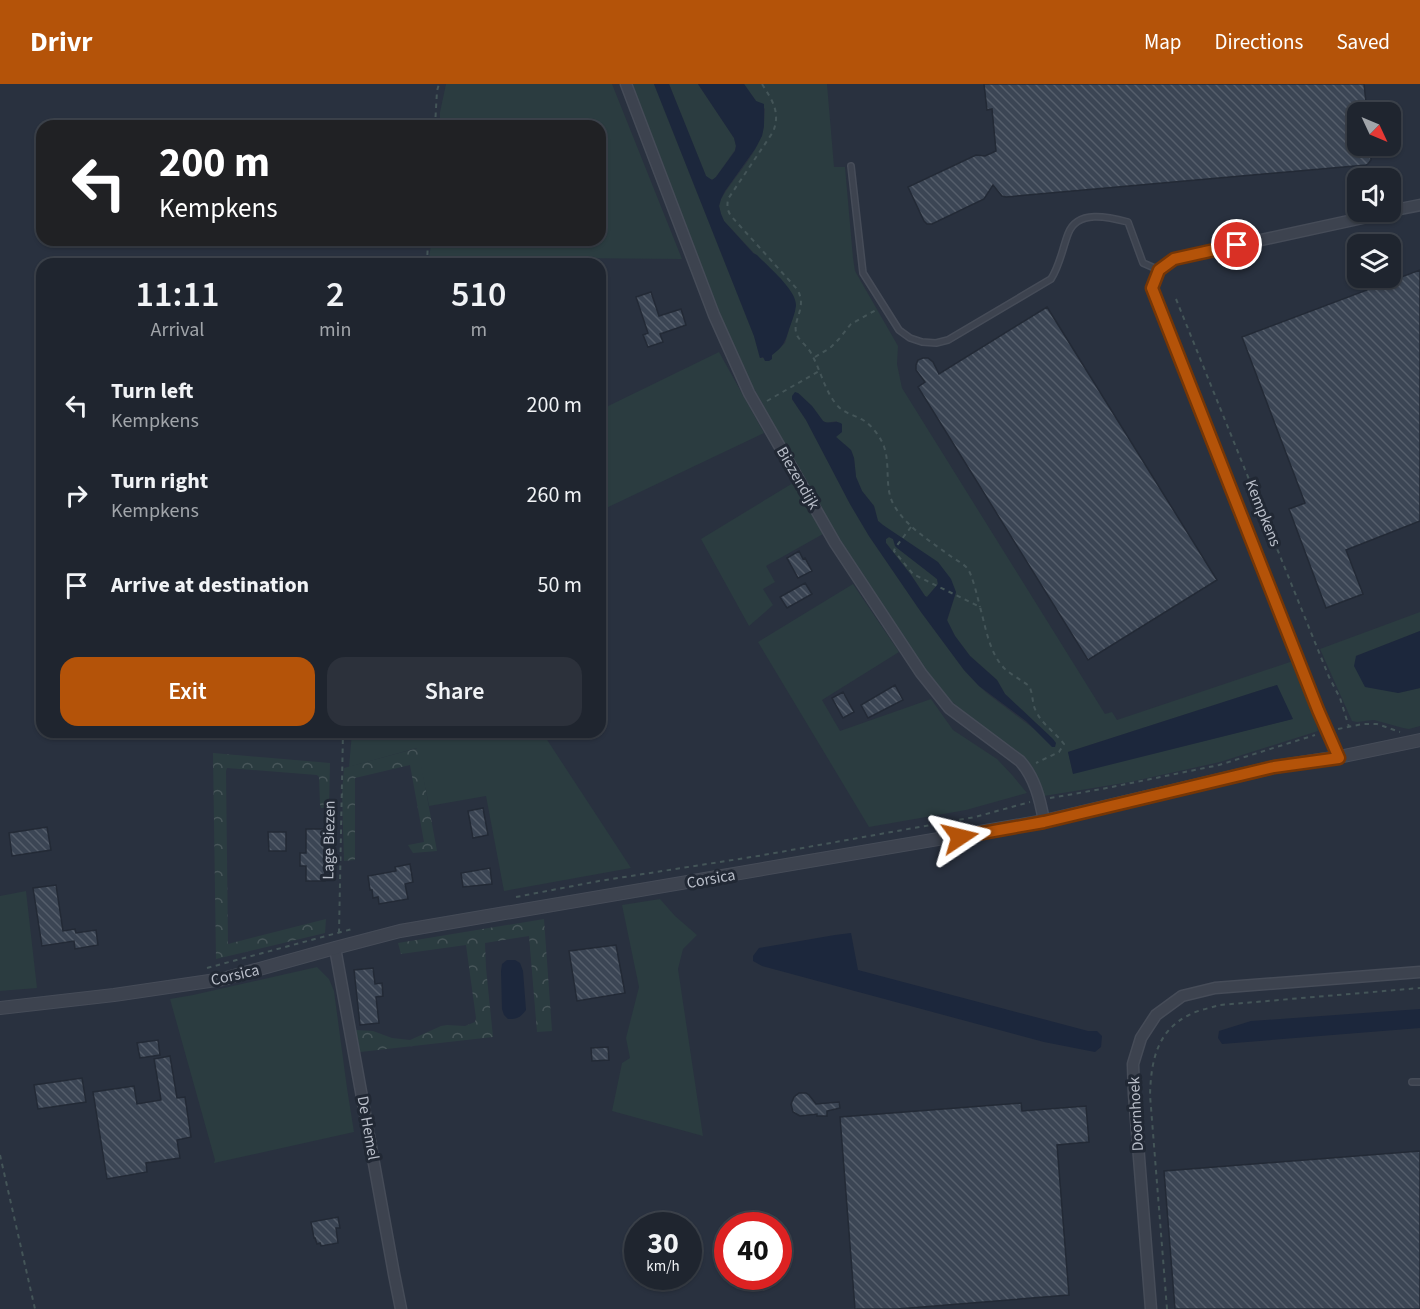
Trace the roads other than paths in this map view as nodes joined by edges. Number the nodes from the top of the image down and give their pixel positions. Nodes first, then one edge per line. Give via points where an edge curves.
1 (626, 84) edge
2 (851, 166) dead end
3 (1420, 205) edge
4 (1401, 209) edge
5 (1347, 221) edge
6 (1159, 270) junction
7 (1420, 740) edge
8 (1339, 758) junction
9 (1044, 822) junction
10 (335, 948) junction
11 (1420, 972) edge
12 (0, 1008) edge
13 (1412, 1082) dead end
14 (1420, 1082) edge
15 (401, 1309) edge
16 (1151, 1309) edge

1 - 9 street, Biezendijk via 714,315 749,393 835,543 921,673 949,708 1020,761 1031,775
2 - 6 lane via 863,273 899,330 910,338 936,343 948,340 1051,279 1069,231 1092,216 1128,222 1143,263
3 - 4 street
5 - 6 street via 1174,259
6 - 8 street, Kempkens via 1152,288
7 - 8 street, Corsica
8 - 9 street, Corsica via 1274,767
9 - 10 street, Corsica via 400,931
10 - 12 street, Corsica via 223,979
10 - 15 street, De Hemel
11 - 16 street, Doornhoek via 1215,988 1182,996 1156,1015 1141,1038 1133,1064
13 - 14 lane

